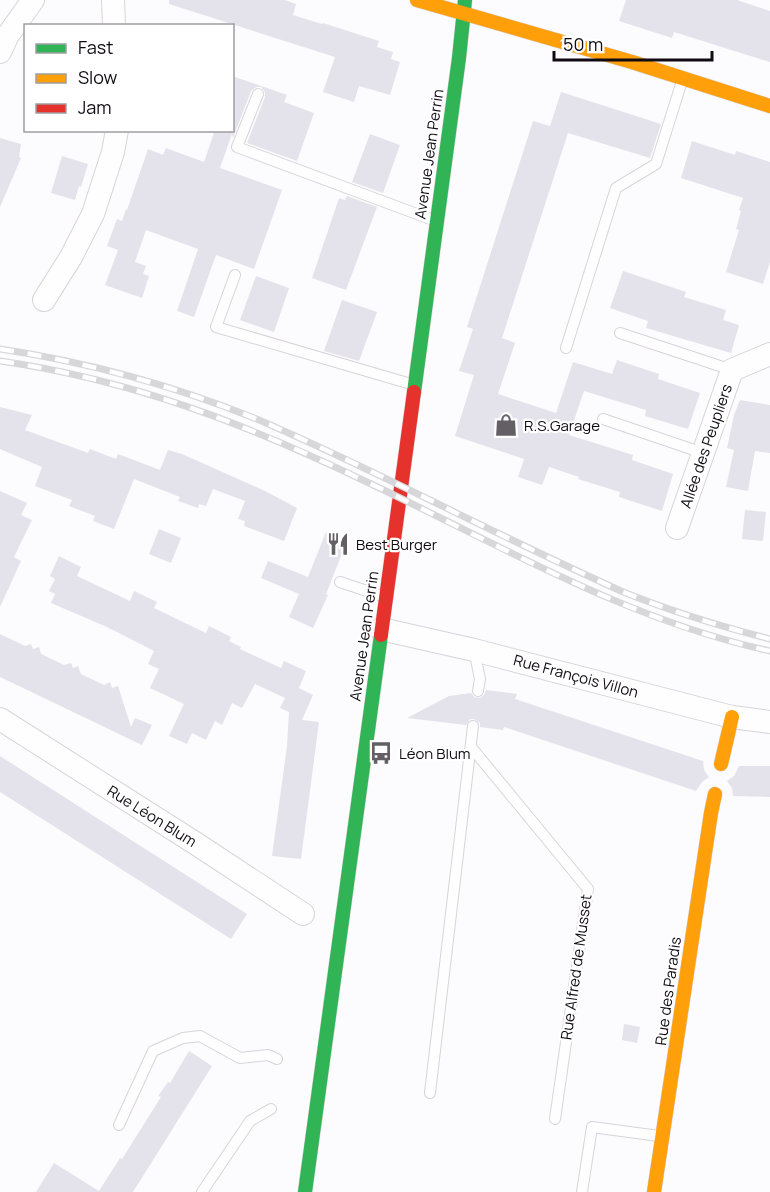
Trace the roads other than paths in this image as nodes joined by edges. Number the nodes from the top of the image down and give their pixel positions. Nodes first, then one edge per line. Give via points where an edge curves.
1 (33, 0) edge
2 (113, 0) edge
3 (417, 0) edge
4 (464, 7) edge
5 (114, 24) edge
6 (0, 52) edge
7 (683, 78) junction
8 (258, 94) dead end
9 (770, 106) edge
10 (117, 132) edge
11 (436, 221) junction
12 (236, 275) dead end
13 (44, 300) dead end
14 (620, 333) dead end
15 (566, 348) dead end
16 (770, 354) edge
17 (732, 370) junction
18 (414, 385) junction
19 (603, 419) dead end
20 (703, 453) junction
21 (677, 528) dead end
22 (340, 582) dead end
23 (385, 597) junction
24 (381, 629) junction
25 (474, 650) junction
26 (478, 691) dead end
27 (732, 717) junction
28 (0, 719) edge
29 (770, 722) edge
30 (473, 726) dead end
31 (471, 747) junction
32 (721, 764) dead end
33 (715, 794) dead end
34 (303, 914) dead end
35 (277, 1059) dead end
36 (430, 1093) dead end
37 (271, 1109) dead end
38 (555, 1119) dead end
39 (119, 1125) dead end
40 (663, 1136) junction
41 (202, 1192) edge
42 (305, 1192) edge
43 (582, 1192) edge
44 (654, 1192) edge

1 - 6 street
2 - 5 street
3 - 4 main road
4 - 7 main road
4 - 11 main road, Avenue Jean Perrin
7 - 9 main road
7 - 15 lane via 656,164 616,188
8 - 11 lane via 237,147
10 - 13 street via 93,214
11 - 18 main road, Avenue Jean Perrin
12 - 18 lane via 216,327
14 - 17 lane
16 - 17 street, Allée des Peupliers
17 - 20 street, Allée des Peupliers
18 - 23 main road, Avenue Jean Perrin
19 - 20 lane
20 - 21 street, Allée des Peupliers
22 - 23 lane
23 - 24 main road, Avenue Jean Perrin
24 - 25 street, Rue François Villon
24 - 42 main road, Avenue Jean Perrin
25 - 26 lane via 480,679
25 - 27 street, Rue François Villon
27 - 29 street, Rue François Villon
27 - 32 main road
28 - 34 street, Rue Léon Blum
30 - 31 lane
31 - 36 lane
31 - 38 lane, Rue Alfred de Musset via 588,889
33 - 40 main road, Rue des Paradis
35 - 39 lane via 267,1055 240,1058 200,1036 183,1038 153,1051
37 - 41 lane via 250,1120
40 - 43 lane via 592,1127
40 - 44 main road, Rue des Paradis

